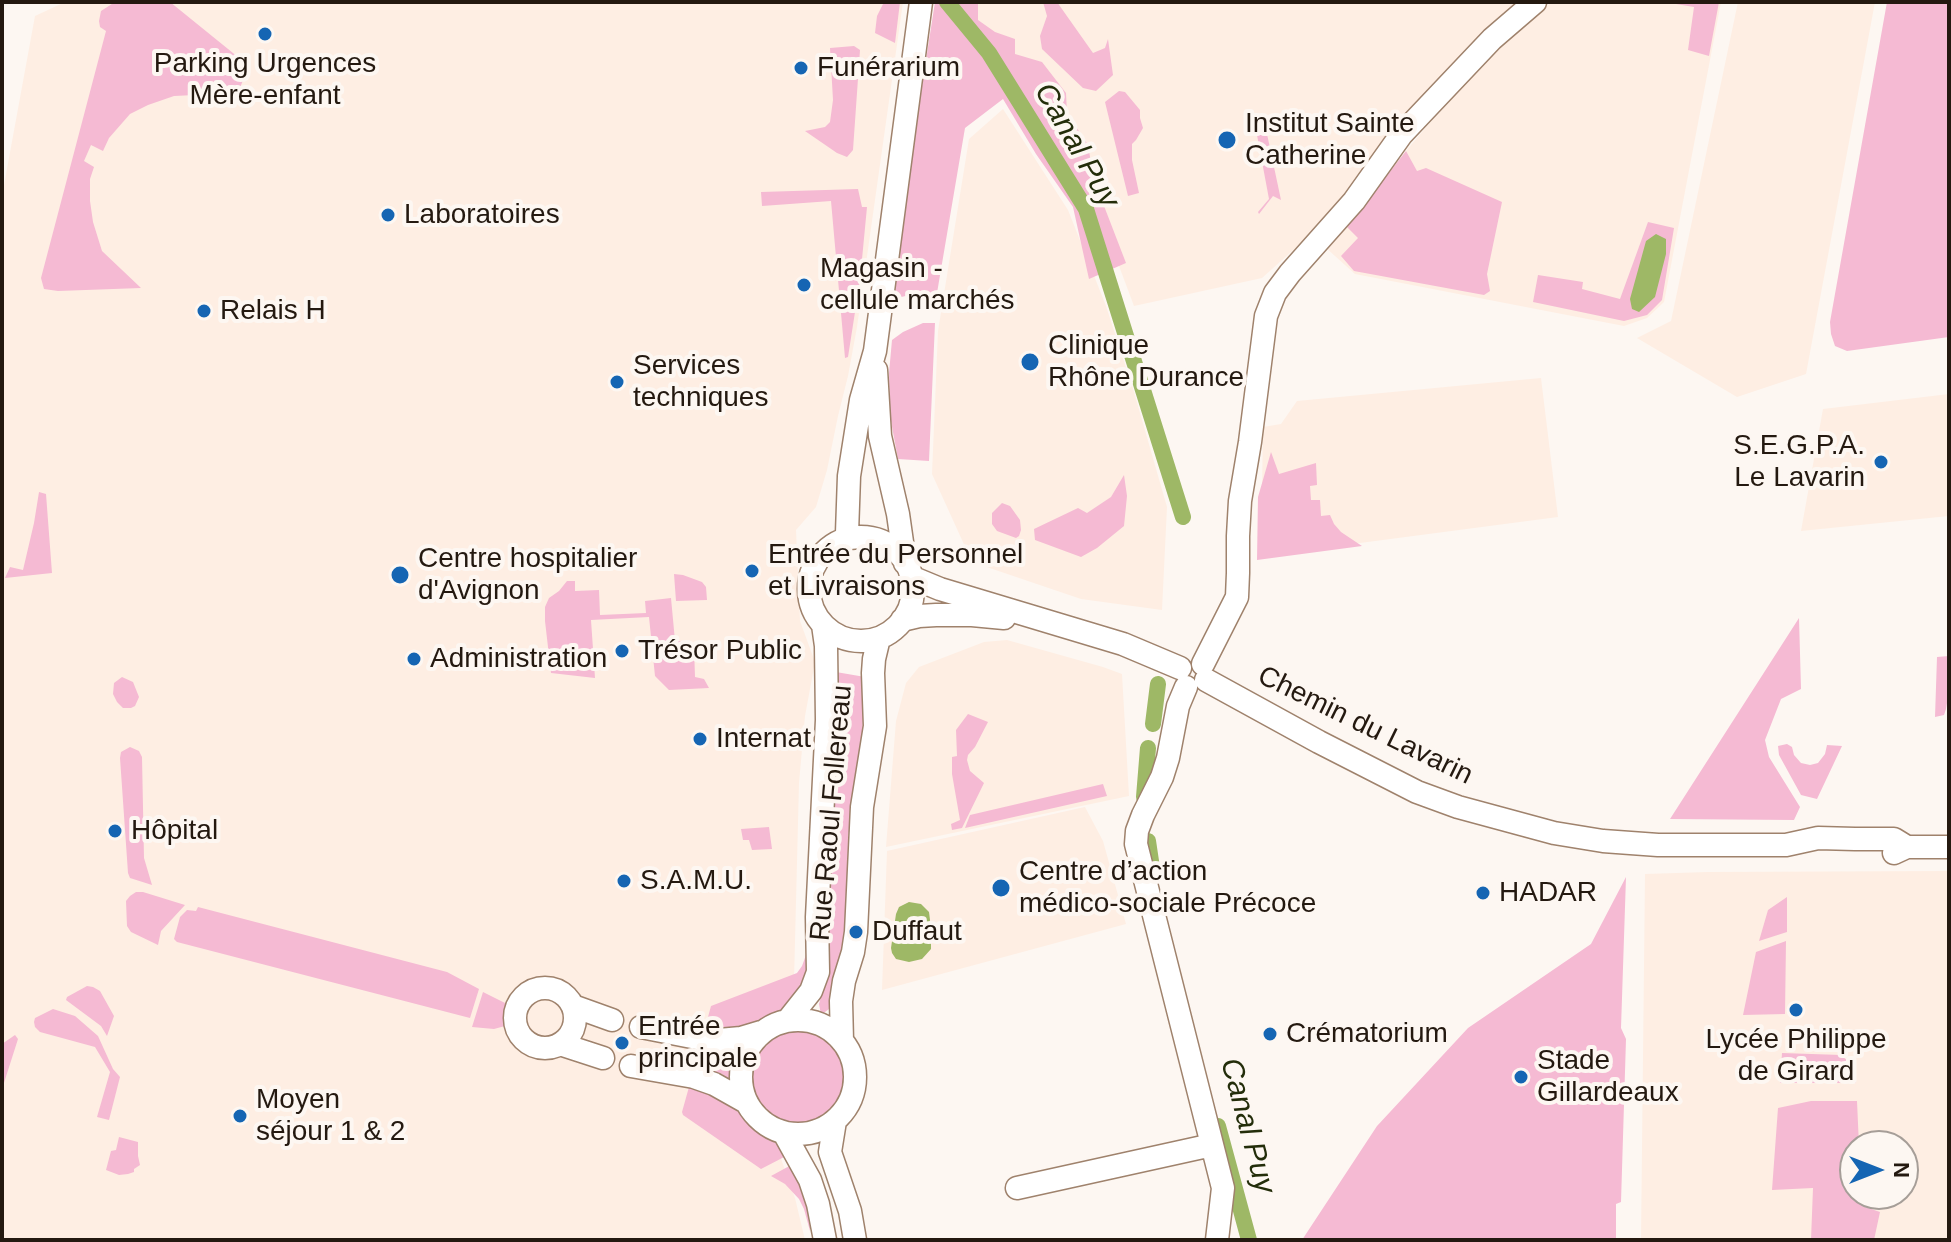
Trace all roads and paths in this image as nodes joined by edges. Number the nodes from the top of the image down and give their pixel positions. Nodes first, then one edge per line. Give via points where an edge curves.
1 (921, 2) edge
2 (1535, 2) edge
3 (875, 351) junction
4 (844, 540) junction
5 (908, 570) junction
6 (902, 620) junction
7 (1045, 621) junction
8 (823, 625) junction
9 (879, 638) junction
10 (1194, 675) junction
11 (1949, 847) edge
12 (573, 1006) junction
13 (612, 1020) dead end
14 (788, 1020) junction
15 (641, 1027) dead end
16 (761, 1032) junction
17 (842, 1041) junction
18 (560, 1044) junction
19 (603, 1058) dead end
20 (631, 1066) dead end
21 (746, 1102) junction
22 (835, 1121) junction
23 (784, 1133) junction
24 (1212, 1145) junction
25 (1017, 1188) dead end
26 (825, 1240) edge
27 (855, 1240) edge
28 (1217, 1240) edge

1 - 3 street
2 - 10 street via 1492,39 1411,125 1275,293 1266,316 1240,501 1238,590
3 - 4 street via 861,400
3 - 5 street via 880,436
4 - 5 street via 885,543
4 - 8 street via 822,555 810,578 811,603
5 - 6 street via 912,592
5 - 7 street, Chemin du Lavarin via 940,589
6 - 7 street, Chemin du Lavarin via 972,615
6 - 9 street
7 - 10 street, Chemin du Lavarin via 1123,644
8 - 9 street via 843,638
8 - 14 street, Rue Raoul Follereau via 827,720 818,972 811,991
9 - 17 street, Rue Raoul Follereau via 856,932 841,996
10 - 11 street, Chemin du Lavarin via 1417,792 1554,833 1633,844 1786,845 1818,853
10 - 24 street via 1178,706 1162,777 1136,844
12 - 13 street
12 - 18 street via 574,1028
12 - 18 street via 551,988 538,988 519,1002 515,1022 525,1041 544,1048
14 - 16 street
14 - 17 street via 818,1023
15 - 16 street via 719,1040
16 - 21 street via 743,1057
17 - 22 street via 855,1077 849,1103
18 - 19 street
20 - 21 street via 694,1077
21 - 23 street via 761,1122
22 - 23 street via 809,1133
22 - 27 street via 830,1152
23 - 26 street via 810,1180
24 - 25 street
24 - 28 street via 1223,1188

